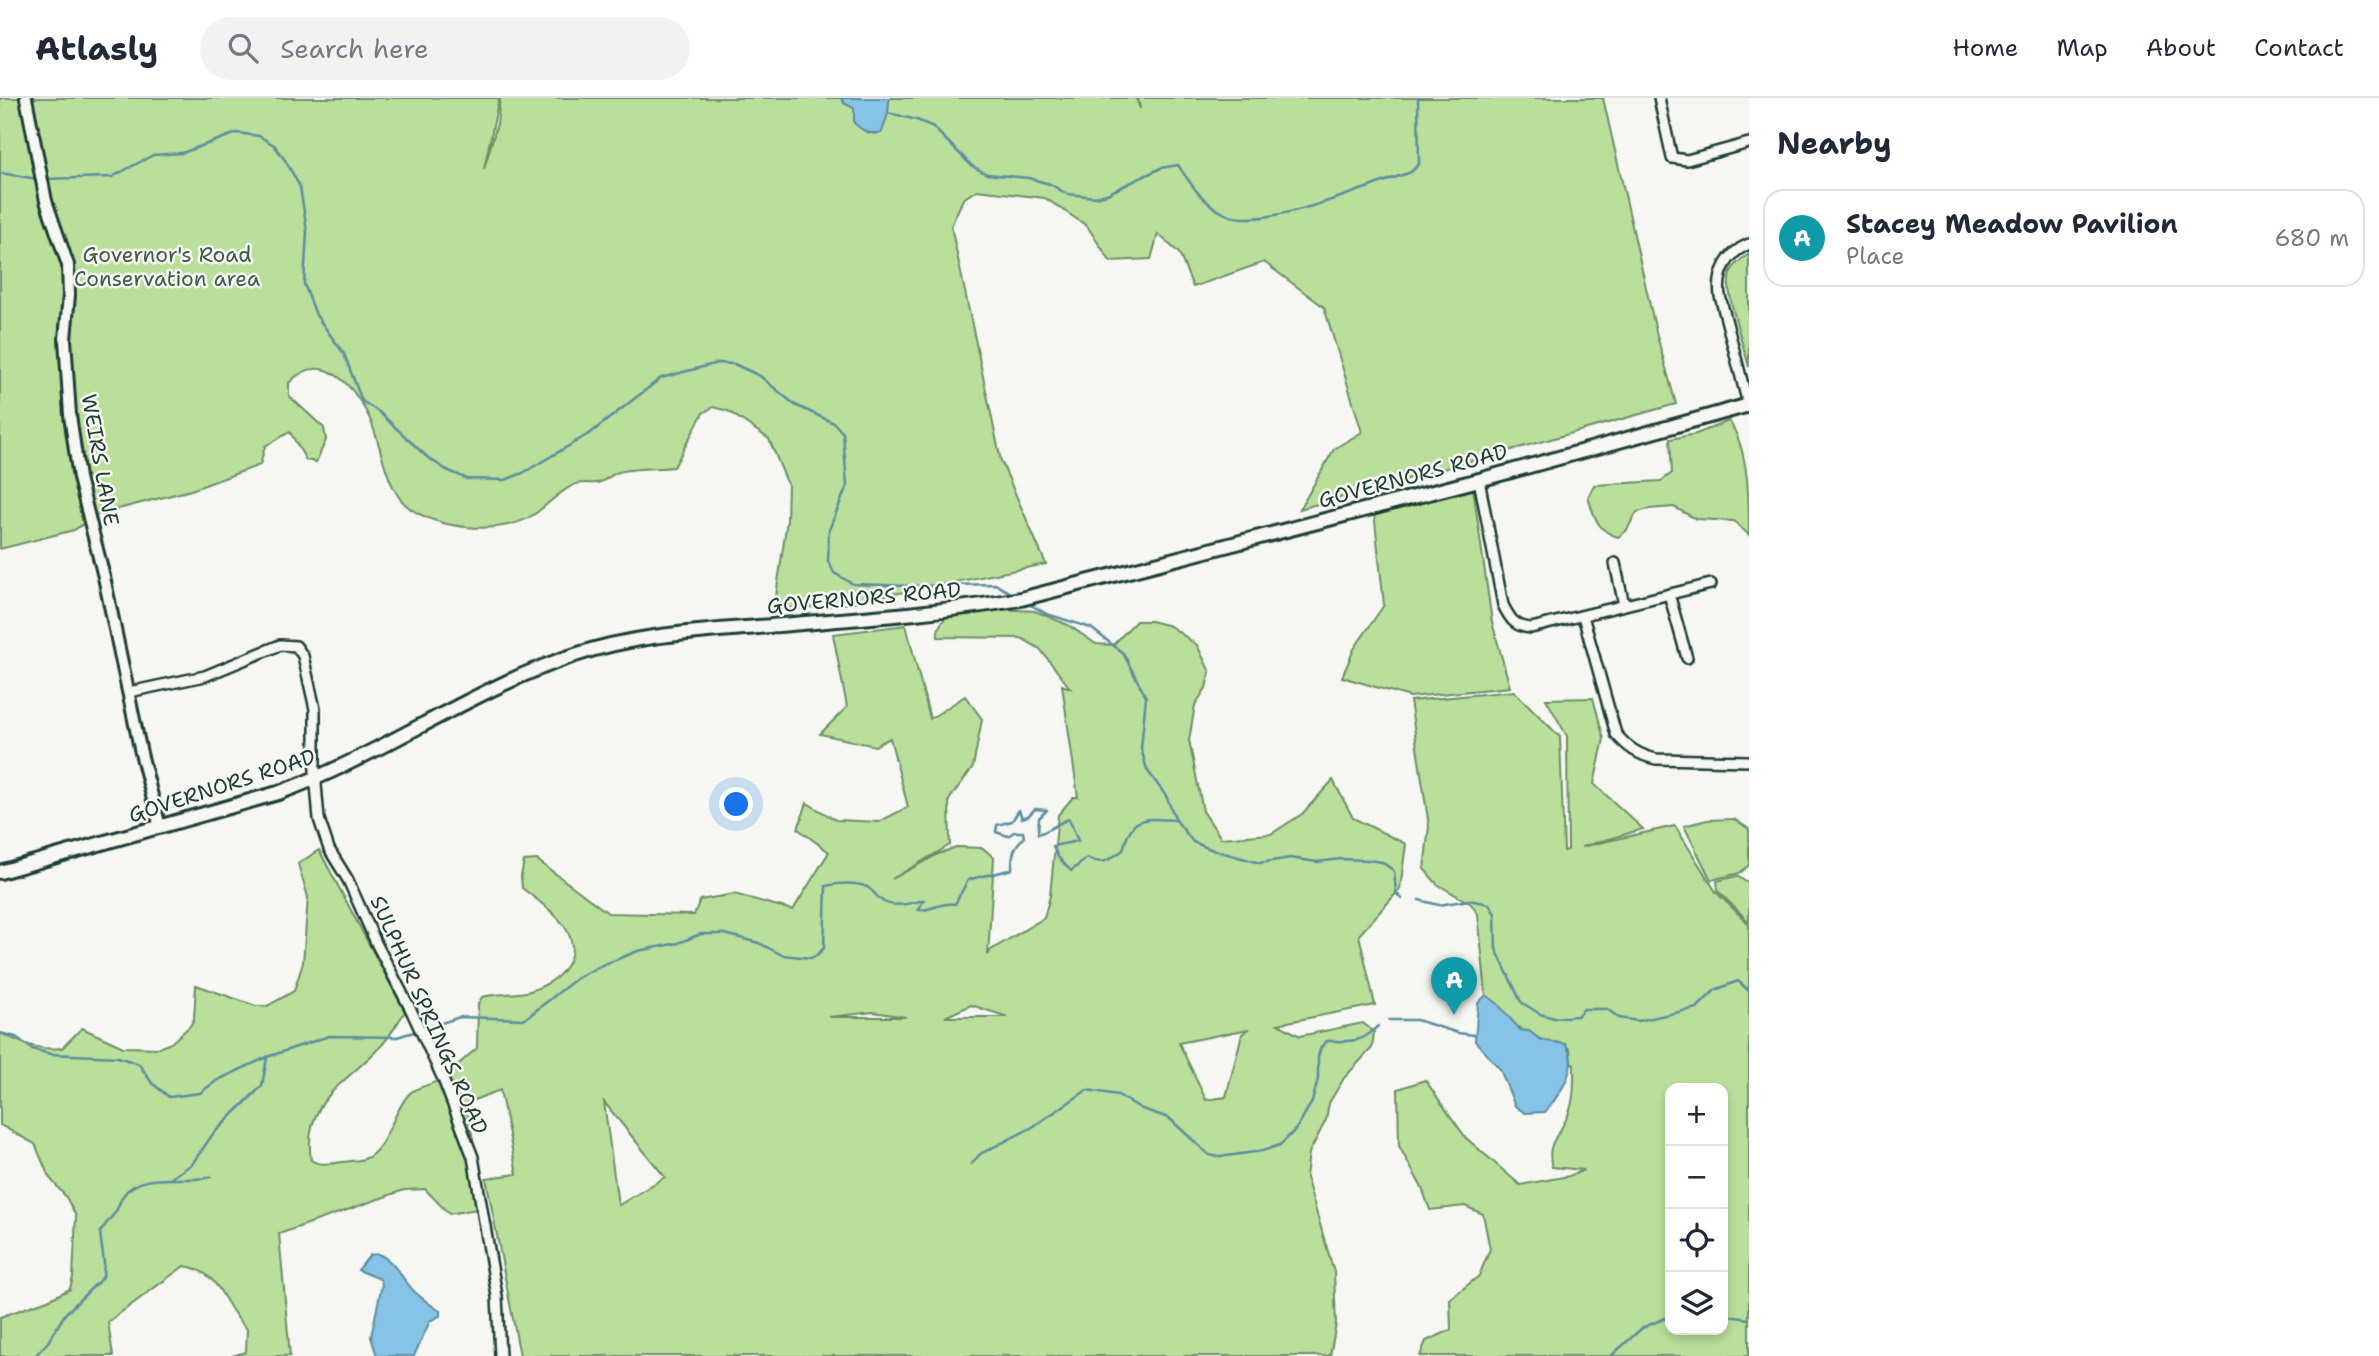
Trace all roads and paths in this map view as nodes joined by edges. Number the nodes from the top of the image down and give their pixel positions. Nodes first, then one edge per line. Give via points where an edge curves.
1 (26, 98) edge
2 (1659, 98) edge
3 (1749, 143) edge
4 (1749, 244) edge
5 (1749, 407) edge
6 (1479, 480) junction
7 (1615, 563) dead end
8 (1711, 584) dead end
9 (1669, 594) junction
10 (1624, 605) junction
11 (1583, 616) junction
12 (1686, 658) dead end
13 (129, 692) junction
14 (1749, 761) edge
15 (316, 779) junction
16 (160, 827) junction
17 (0, 872) edge
18 (500, 1356) edge

1 - 13 street, WEIRS LANE via 46,201 68,265 65,339 73,442
2 - 3 street via 1672,158 1687,160
4 - 5 street via 1730,256 1718,282
5 - 6 main road, GOVERNORS ROAD
6 - 11 street via 1503,605 1512,621 1531,628
6 - 15 main road, GOVERNORS ROAD via 1021,599 931,612 664,635 587,652 497,687
7 - 10 street
8 - 9 street
9 - 10 street
9 - 12 street
10 - 11 street
11 - 14 street via 1616,734 1627,747 1656,759
13 - 15 street, SULPHUR SPRINGS ROAD via 205,676 270,648 296,646 310,679
13 - 16 street, WEIRS LANE
15 - 16 main road, GOVERNORS ROAD
15 - 18 street, SULPHUR SPRINGS ROAD via 319,820 329,849 443,1079 474,1157 497,1296
16 - 17 main road, GOVERNORS ROAD

